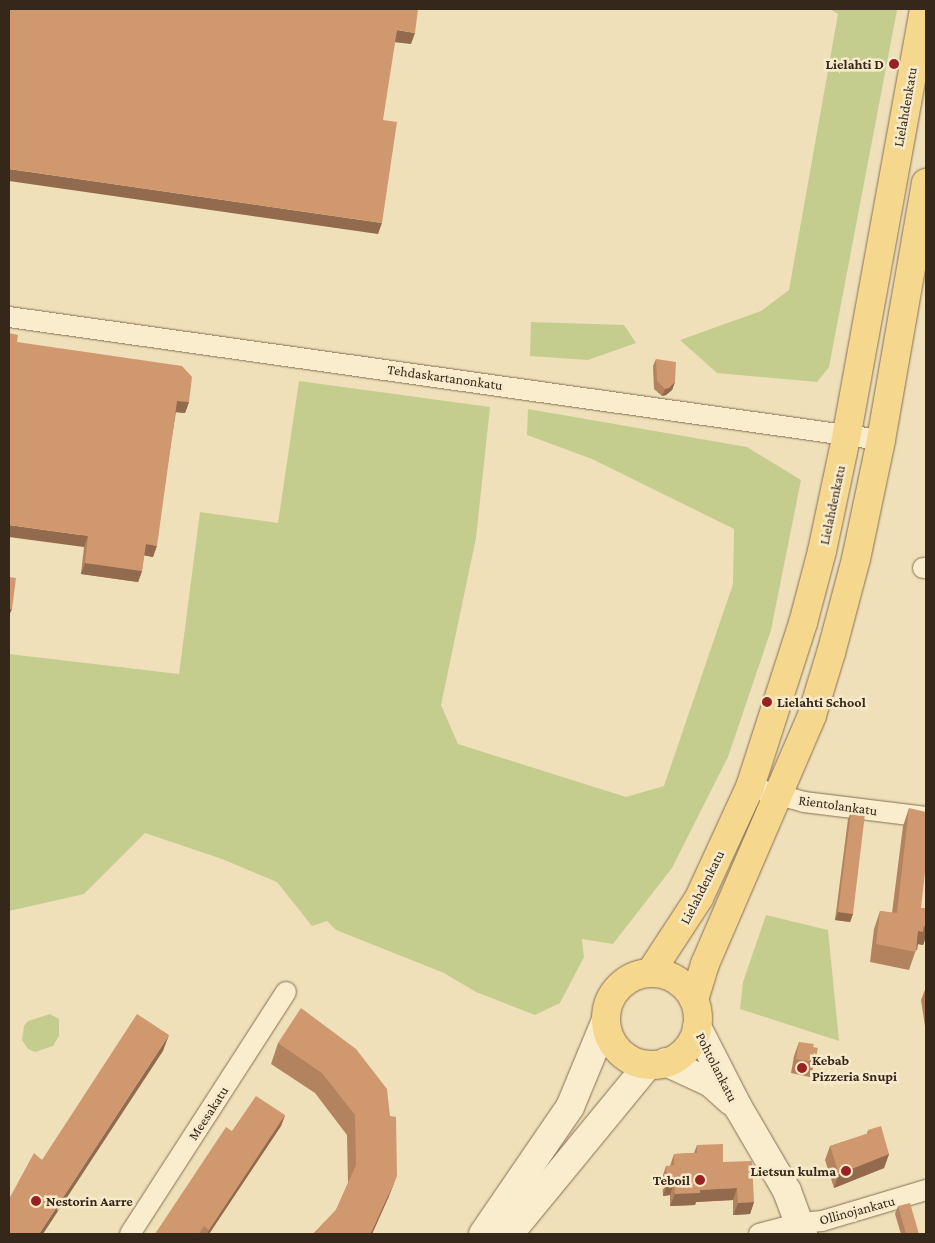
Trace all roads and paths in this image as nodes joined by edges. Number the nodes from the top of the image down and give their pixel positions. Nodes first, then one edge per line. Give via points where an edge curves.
1 (924, 9) edge
2 (926, 183) edge
3 (9, 317) edge
4 (847, 433) junction
5 (881, 440) junction
6 (750, 787) junction
7 (780, 794) junction
8 (926, 817) edge
9 (650, 973) junction
10 (286, 992) dead end
11 (694, 1000) junction
12 (606, 1020) junction
13 (697, 1027) junction
14 (657, 1064) junction
15 (738, 1107) junction
16 (926, 1190) edge
17 (802, 1228) edge
18 (130, 1234) edge
19 (483, 1234) edge
20 (509, 1234) edge
21 (759, 1234) edge

1 - 4 main road, Lielahdenkatu
2 - 5 main road
3 - 4 street, Tehdaskartanonkatu
4 - 5 street, Tehdaskartanonkatu
4 - 6 main road, Lielahdenkatu via 803,623
5 - 7 main road via 856,559 831,653 812,715
6 - 7 street, Rientolankatu
6 - 9 main road, Lielahdenkatu via 694,906
7 - 8 street, Rientolankatu via 804,802
7 - 11 main road via 705,964
9 - 11 main road via 677,981
9 - 12 main road via 629,979 616,989 608,1003
10 - 18 street, Meesakatu
11 - 13 main road
12 - 14 main road via 610,1038 622,1054
12 - 19 main road via 570,1107
13 - 14 main road via 686,1049
13 - 15 main road, Pohtolankatu
14 - 15 main road, Pohtolankatu via 711,1083
14 - 20 main road
15 - 17 main road, Pohtolankatu via 770,1160
16 - 17 street, Ollinojankatu
17 - 21 street, Ollinojankatu

